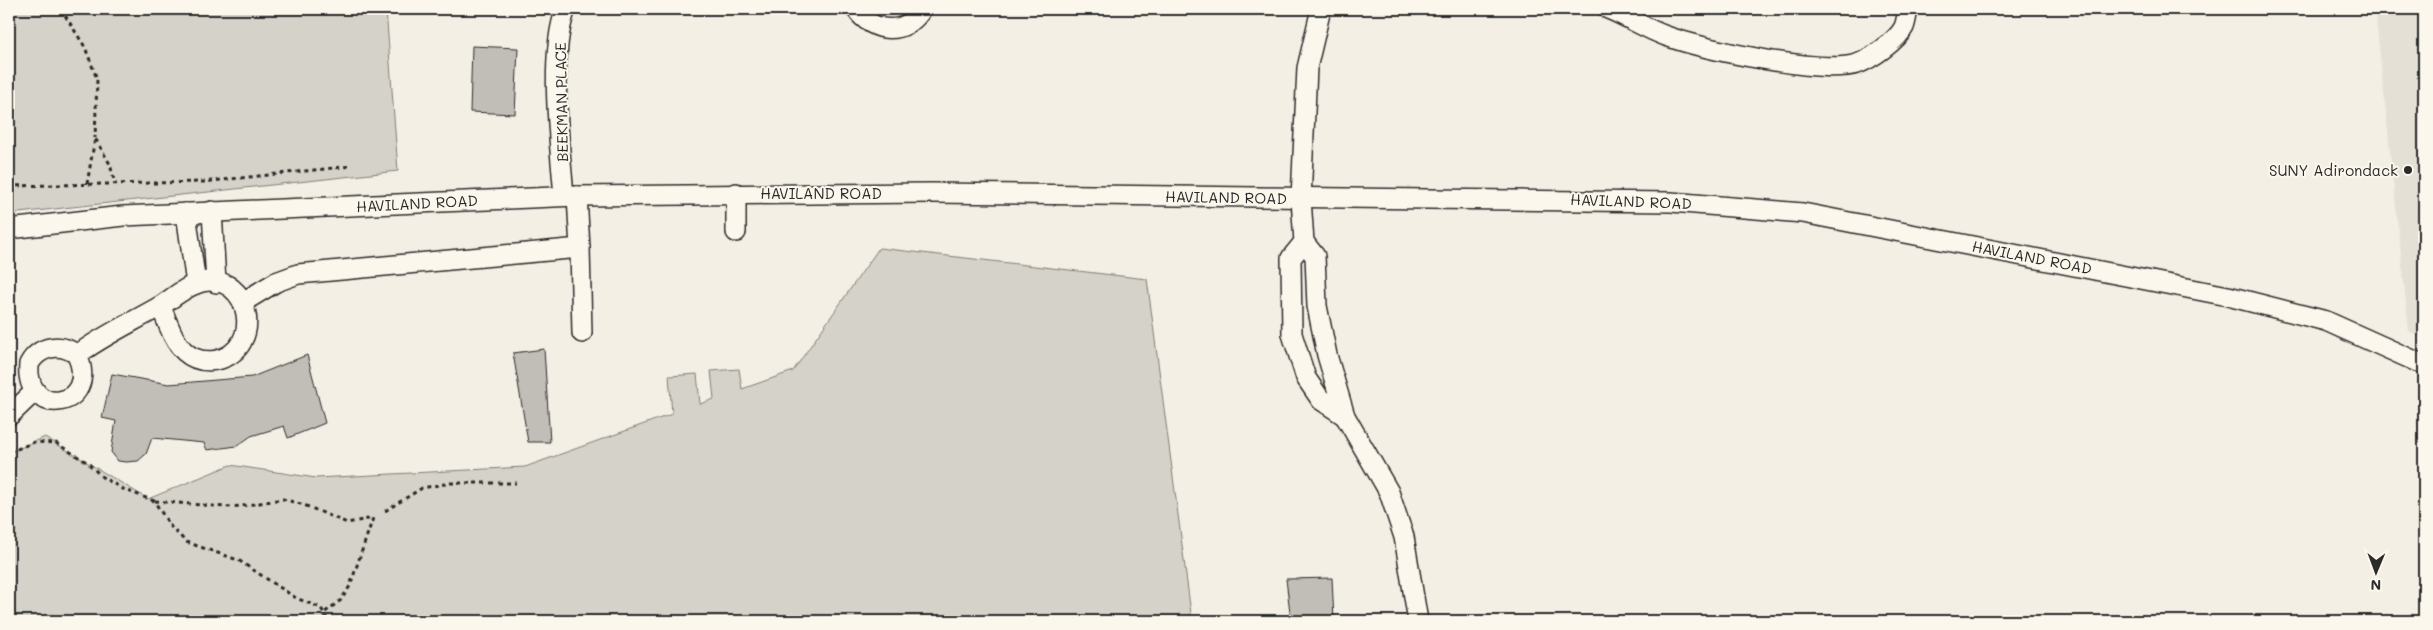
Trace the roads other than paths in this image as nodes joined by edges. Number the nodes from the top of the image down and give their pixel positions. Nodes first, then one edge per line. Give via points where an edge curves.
1 (566, 9) edge
2 (856, 9) edge
3 (922, 9) edge
4 (1321, 9) edge
5 (1908, 9) edge
6 (1615, 10) edge
7 (736, 193) junction
8 (570, 196) junction
9 (1301, 198) junction
10 (212, 212) junction
11 (186, 213) junction
12 (9, 229) edge
13 (736, 232) dead end
14 (1304, 242) junction
15 (580, 248) junction
16 (216, 283) junction
17 (196, 284) junction
18 (243, 302) junction
19 (160, 306) junction
20 (582, 333) dead end
21 (77, 355) junction
22 (2424, 365) edge
23 (34, 392) junction
24 (9, 416) edge
25 (1345, 416) junction
26 (1418, 621) edge

1 - 8 street, BEEKMAN PLACE via 558,63 559,128
2 - 3 street via 865,21 878,28 892,30 906,26
4 - 9 street via 1308,68
5 - 6 street via 1904,28 1875,56 1855,65 1831,66 1750,57 1666,36
7 - 8 street, HAVILAND ROAD
7 - 9 street, HAVILAND ROAD
7 - 13 street
8 - 10 street, HAVILAND ROAD
8 - 15 street, BEEKMAN PLACE
9 - 14 street
9 - 22 street, HAVILAND ROAD via 1543,198 1671,202 1803,213 2228,296 2326,321
10 - 11 street, HAVILAND ROAD
10 - 16 street
11 - 12 street, HAVILAND ROAD via 89,219
11 - 17 street
14 - 25 street via 1314,256 1317,306
14 - 25 street via 1291,258 1292,334 1306,378 1321,400
15 - 18 street via 298,274 276,282
15 - 20 street, BEEKMAN PLACE
16 - 17 street
16 - 18 street via 230,288
17 - 19 street
18 - 19 street via 247,322 239,346 232,353 212,361 185,352 172,335
19 - 21 street via 104,335
21 - 23 street via 72,350 51,347 38,353 29,364 29,380
21 - 23 street via 83,377 73,396 52,401
23 - 24 street
25 - 26 street via 1389,492 1404,537

